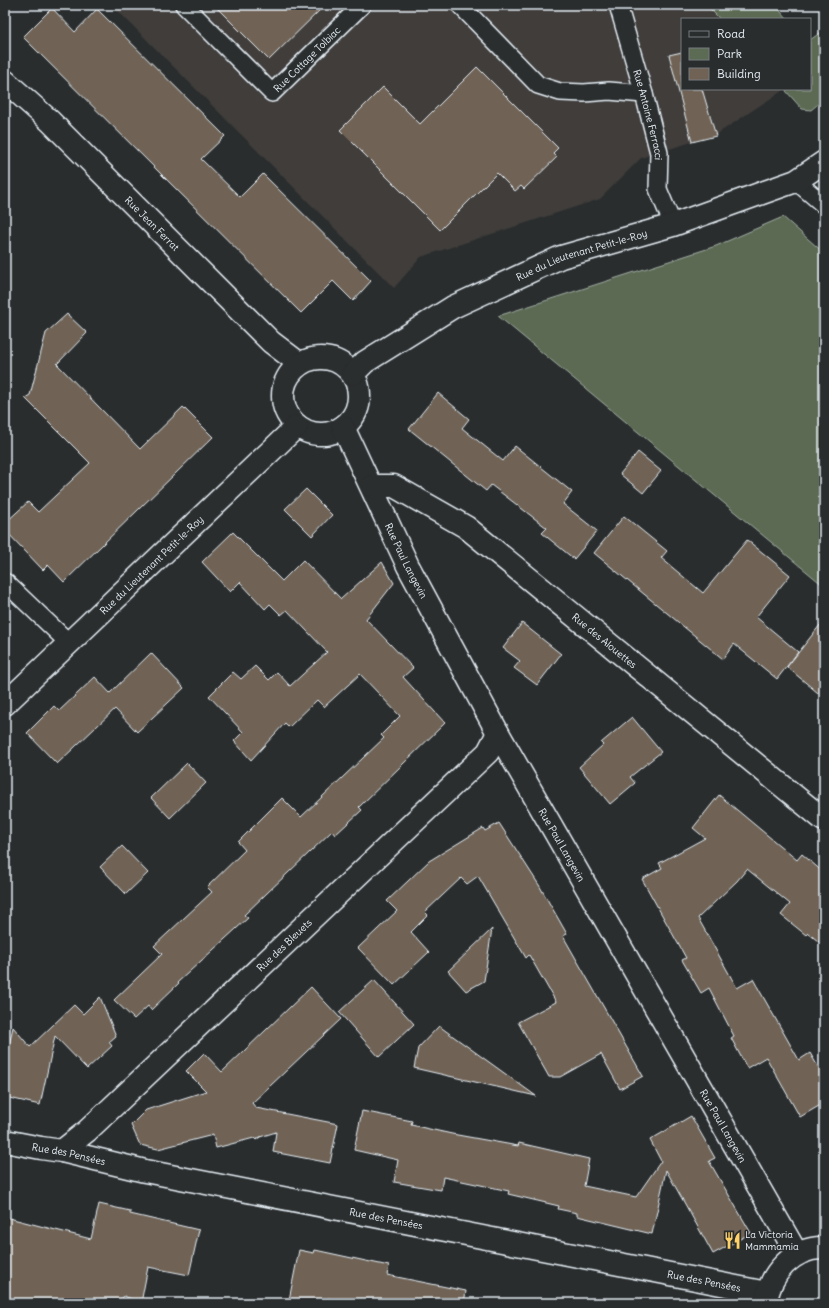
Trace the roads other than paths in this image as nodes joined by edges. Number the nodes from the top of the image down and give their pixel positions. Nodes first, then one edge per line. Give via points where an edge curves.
1 (184, 5) edge
2 (362, 5) edge
3 (460, 5) edge
4 (618, 5) edge
5 (5, 81) edge
6 (644, 94) junction
7 (824, 162) edge
8 (796, 181) junction
9 (824, 205) edge
10 (673, 225) junction
11 (300, 364) junction
12 (352, 374) junction
13 (297, 426) junction
14 (344, 427) junction
15 (372, 486) junction
16 (5, 582) edge
17 (68, 643) junction
18 (5, 704) edge
19 (498, 733) junction
20 (824, 820) edge
21 (5, 1141) edge
22 (62, 1150) junction
23 (824, 1248) edge
24 (797, 1254) junction
25 (767, 1298) edge

1 - 2 lane, Rue Cottage Tolbiac via 272,93
3 - 6 lane via 538,85 560,92 609,91
4 - 6 lane, Rue Antoine Ferracci
5 - 11 street, Rue Jean Ferrat via 50,121 271,342
6 - 10 lane, Rue Antoine Ferracci via 659,153 658,189
7 - 8 street, Rue du Lieutenant Petit-le-Roy
8 - 9 lane
8 - 10 street, Rue du Lieutenant Petit-le-Roy
10 - 12 street, Rue du Lieutenant Petit-le-Roy via 561,257 460,304 365,362
11 - 12 street via 311,359 334,360
11 - 13 street via 286,382 283,394 284,406
12 - 14 street via 357,385 358,408
13 - 14 street via 308,432 320,434 332,433
13 - 17 street, Rue du Lieutenant Petit-le-Roy
14 - 15 street, Rue Paul Langevin
15 - 19 street, Rue Paul Langevin via 408,566
15 - 20 street, Rue des Alouettes via 394,486 466,527
16 - 17 lane
17 - 18 street, Rue du Lieutenant Petit-le-Roy
19 - 22 street, Rue des Bleuets via 488,752 87,1131
19 - 24 street, Rue Paul Langevin
21 - 22 street, Rue des Pensées
22 - 25 street, Rue des Pensées via 152,1172
23 - 24 street
24 - 25 street via 784,1264 774,1278

